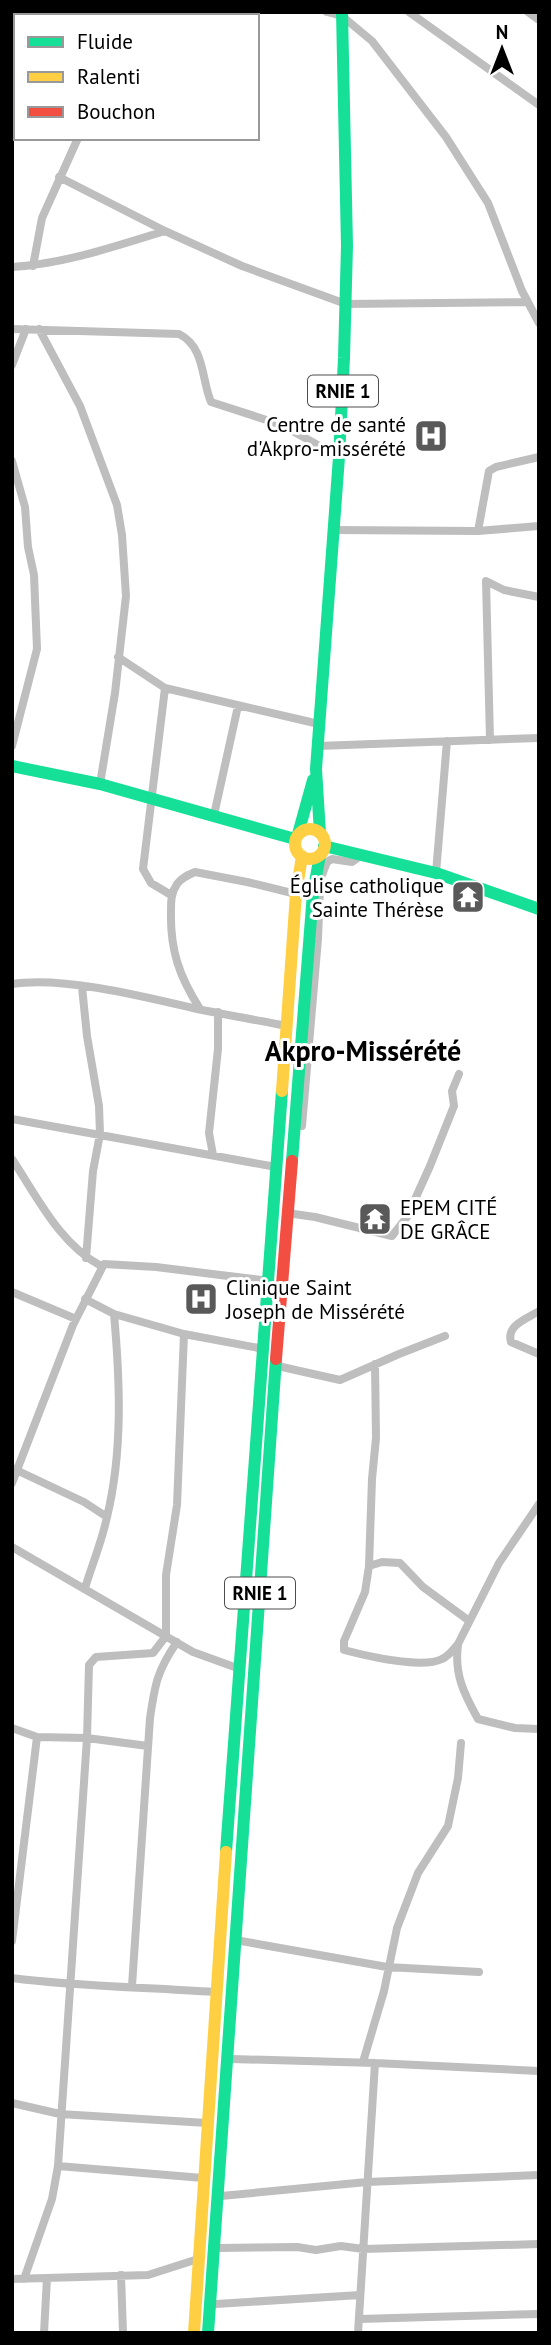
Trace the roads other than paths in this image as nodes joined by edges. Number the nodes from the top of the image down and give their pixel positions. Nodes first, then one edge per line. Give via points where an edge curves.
1 (327, 12) edge
2 (409, 12) edge
3 (528, 12) edge
4 (342, 14) edge
5 (539, 20) edge
6 (539, 105) edge
7 (77, 140) edge
8 (59, 177) junction
9 (165, 231) junction
10 (33, 266) junction
11 (12, 267) edge
12 (527, 302) junction
13 (346, 304) junction
14 (539, 323) edge
15 (12, 329) edge
16 (26, 329) junction
17 (39, 329) junction
18 (12, 365) edge
19 (339, 457) junction
20 (539, 457) edge
21 (12, 461) edge
22 (539, 526) edge
23 (334, 530) junction
24 (478, 531) junction
25 (539, 597) edge
26 (118, 657) junction
27 (165, 688) junction
28 (238, 706) junction
29 (320, 724) junction
30 (539, 738) edge
31 (490, 740) junction
32 (447, 741) junction
33 (12, 746) edge
34 (318, 746) junction
35 (12, 766) edge
36 (316, 769) junction
37 (100, 784) junction
38 (152, 799) junction
39 (214, 816) junction
40 (320, 833) junction
41 (297, 837) junction
42 (322, 850) junction
43 (302, 856) junction
44 (360, 856) junction
45 (436, 873) junction
46 (296, 894) junction
47 (171, 895) junction
48 (536, 904) edge
49 (12, 984) edge
50 (82, 987) junction
51 (200, 1009) junction
52 (218, 1012) junction
53 (287, 1026) junction
54 (459, 1074) dead end
55 (12, 1119) edge
56 (100, 1134) junction
57 (213, 1155) junction
58 (12, 1159) edge
59 (276, 1167) junction
60 (294, 1214) junction
61 (272, 1233) junction
62 (286, 1235) junction
63 (86, 1258) junction
64 (101, 1266) junction
65 (269, 1281) junction
66 (12, 1292) edge
67 (85, 1299) junction
68 (539, 1311) edge
69 (114, 1314) junction
70 (76, 1319) junction
71 (184, 1334) junction
72 (445, 1336) dead end
73 (264, 1349) junction
74 (539, 1354) edge
75 (375, 1364) junction
76 (279, 1365) junction
77 (14, 1470) edge
78 (12, 1483) edge
79 (539, 1504) edge
80 (107, 1517) junction
81 (12, 1547) edge
82 (369, 1566) junction
83 (85, 1588) junction
84 (468, 1620) junction
85 (166, 1636) junction
86 (177, 1642) junction
87 (458, 1644) junction
88 (240, 1669) junction
89 (12, 1728) edge
90 (539, 1730) edge
91 (37, 1737) junction
92 (87, 1738) junction
93 (461, 1743) dead end
94 (148, 1746) junction
95 (12, 1941) edge
96 (241, 1941) junction
97 (387, 1967) junction
98 (479, 1972) dead end
99 (12, 1978) edge
100 (70, 1985) junction
101 (132, 1986) junction
102 (215, 1992) junction
103 (232, 2059) junction
104 (363, 2062) junction
105 (374, 2063) junction
106 (539, 2070) edge
107 (12, 2103) edge
108 (60, 2114) junction
109 (206, 2123) junction
110 (58, 2166) junction
111 (539, 2175) edge
112 (202, 2178) junction
113 (367, 2182) junction
114 (221, 2196) junction
115 (539, 2244) edge
116 (219, 2248) junction
117 (363, 2249) junction
118 (198, 2259) junction
119 (121, 2275) junction
120 (24, 2278) junction
121 (47, 2278) junction
122 (12, 2279) edge
123 (360, 2295) junction
124 (216, 2304) junction
125 (539, 2314) edge
126 (359, 2319) junction
127 (44, 2333) edge
128 (123, 2333) edge
129 (194, 2333) edge
130 (208, 2333) edge
131 (213, 2333) edge
132 (358, 2333) edge

1 - 4 street
2 - 6 street
3 - 5 street
4 - 12 street via 372,41 446,137 488,203
4 - 13 main road, RNIE 1
7 - 8 street
8 - 9 street
8 - 10 street via 41,218
9 - 10 street
9 - 13 street via 242,266
10 - 11 street
12 - 13 street
12 - 14 street
13 - 19 main road, RNIE 1
15 - 16 street
16 - 17 street
16 - 18 street
17 - 19 street via 179,334 194,344 214,404 282,425
17 - 26 street via 80,406 117,505 126,596
19 - 23 main road, RNIE 1
20 - 24 street via 489,471
21 - 33 street via 25,507 37,649
22 - 24 street
23 - 24 street
23 - 29 main road, RNIE 1
25 - 31 street via 486,582
26 - 27 street
26 - 37 street
27 - 28 street
27 - 38 street
28 - 29 street
28 - 39 street
29 - 34 main road, RNIE 1
30 - 31 street
31 - 32 street
32 - 34 street
32 - 45 street
34 - 36 main road, RNIE 1
35 - 37 main road
36 - 40 main road, RNIE 1
36 - 41 main road, RNIE 1
37 - 38 main road
38 - 39 main road
38 - 47 street via 143,869 151,883
39 - 41 main road
40 - 41 main road via 309,829
40 - 42 main road, RNIE 1
41 - 43 main road via 297,852
42 - 43 main road via 314,858
42 - 44 main road
42 - 62 main road, RNIE 1 via 313,893
43 - 46 main road, RNIE 1
44 - 45 main road
44 - 60 street via 352,862 332,859 322,872
45 - 48 main road
46 - 47 street via 195,872
46 - 53 main road, RNIE 1
47 - 51 street via 170,932 178,967
49 - 50 street
50 - 51 street
50 - 56 street
51 - 52 street
52 - 53 street
52 - 57 street via 209,1133
53 - 59 main road, RNIE 1
54 - 60 street via 452,1091 453,1106 430,1166 407,1217 392,1236
55 - 56 street
56 - 57 street
56 - 63 street
57 - 59 street
58 - 63 street via 62,1235
59 - 61 main road, RNIE 1
60 - 76 street
61 - 62 main road
61 - 65 main road, RNIE 1
62 - 76 main road, RNIE 1
63 - 64 street
64 - 65 street via 109,1263
64 - 67 street
65 - 73 main road, RNIE 1
66 - 70 street
67 - 69 street
67 - 70 street
68 - 74 street via 512,1328 509,1336 511,1342
69 - 71 street
69 - 80 street via 118,1424
70 - 77 street
71 - 73 street
71 - 85 street via 177,1506 166,1575
72 - 75 street
73 - 88 main road, RNIE 1
75 - 76 street via 340,1380
75 - 82 street
76 - 96 street
76 - 130 main road, RNIE 1
77 - 78 street
77 - 80 street
79 - 84 street
80 - 83 street
81 - 83 street
82 - 84 street via 400,1563 423,1587
82 - 87 street via 365,1592 344,1650 431,1662 442,1659
83 - 85 street
84 - 87 street
85 - 86 street
85 - 92 street via 153,1653 92,1660
86 - 88 street
86 - 94 street via 156,1680
87 - 90 street via 456,1663 464,1694 478,1719
88 - 102 main road, RNIE 1
89 - 91 street
91 - 92 street
91 - 95 street
92 - 94 street
92 - 100 street
93 - 97 street via 448,1826 418,1873
94 - 101 street
96 - 97 street
96 - 103 street
97 - 98 street
97 - 104 street
99 - 100 street
100 - 101 street
100 - 108 street
101 - 102 street
102 - 109 main road, RNIE 1
103 - 104 street
103 - 114 street
104 - 105 street
105 - 106 street
105 - 113 street
107 - 108 street
108 - 109 street
108 - 110 street
109 - 112 main road, RNIE 1
110 - 112 street
110 - 120 street via 52,2199
111 - 113 street
112 - 118 main road, RNIE 1
113 - 114 street
113 - 117 street
114 - 116 street
115 - 117 street
116 - 117 street
116 - 124 street
117 - 123 street
118 - 119 street via 148,2274
118 - 129 main road, RNIE 1
119 - 121 street
119 - 128 street
120 - 121 street
120 - 122 street
121 - 127 street
123 - 124 street
123 - 126 street
124 - 131 street
125 - 126 street
126 - 132 street

